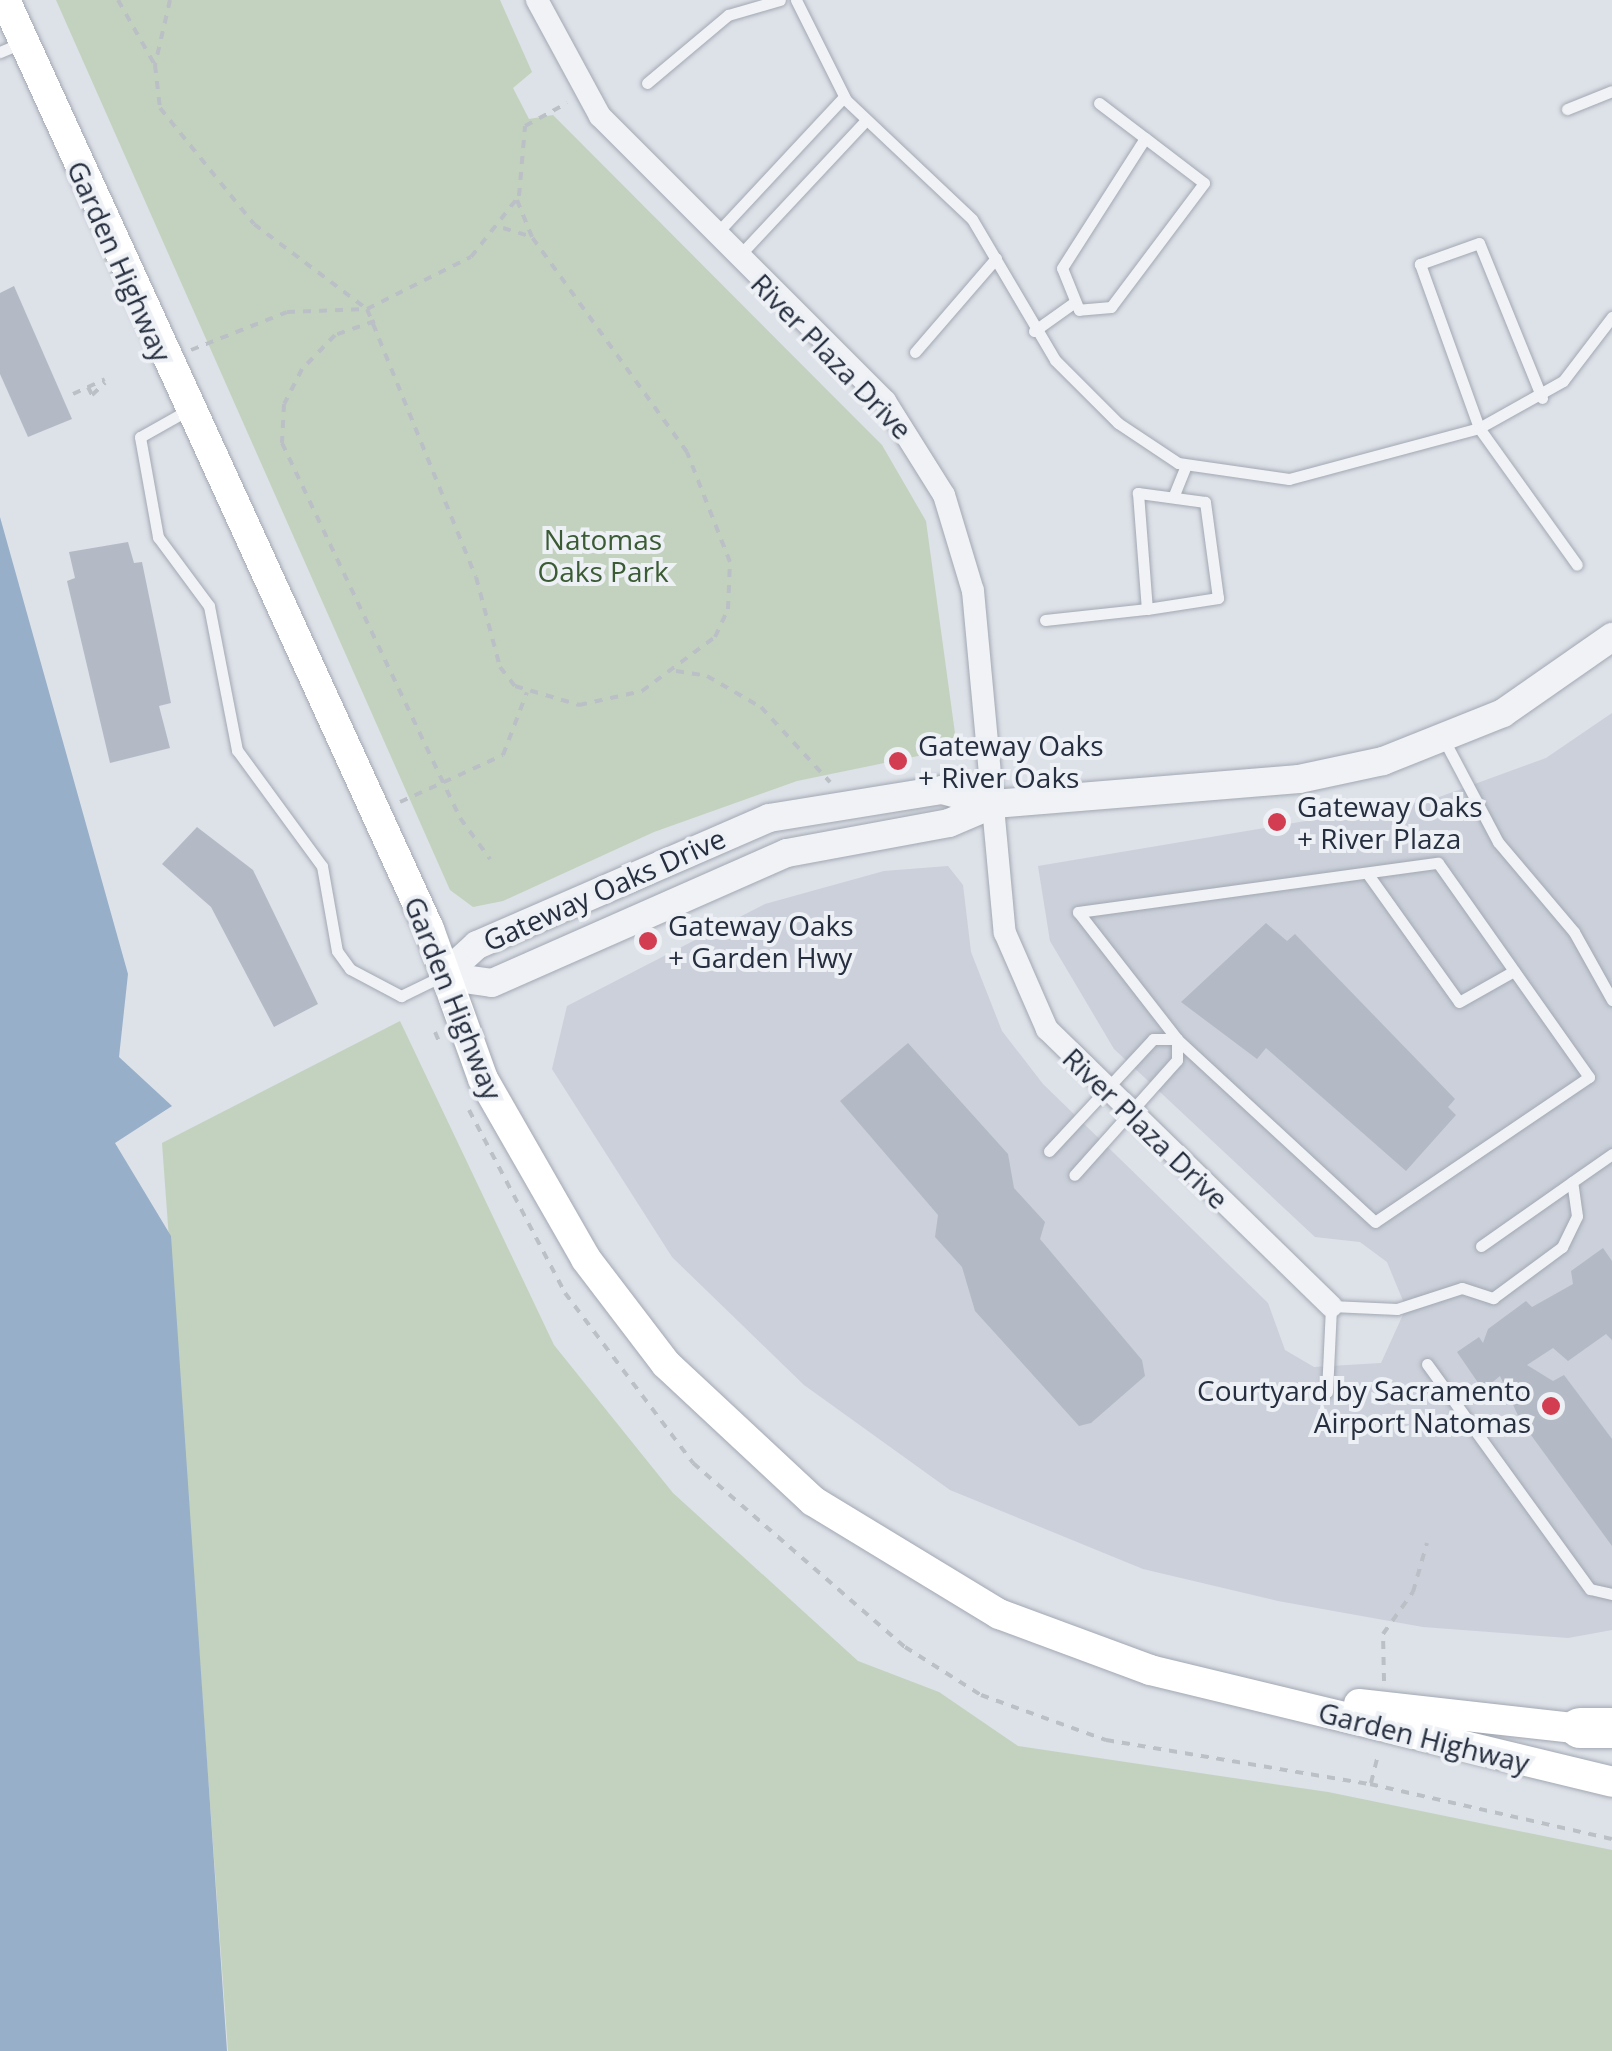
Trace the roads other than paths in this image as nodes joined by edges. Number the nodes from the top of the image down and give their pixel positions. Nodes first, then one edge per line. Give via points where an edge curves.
1 (5, 0) edge
2 (537, 0) edge
3 (780, 0) edge
4 (796, 0) edge
5 (12, 47) edge
6 (647, 82) dead end
7 (1612, 91) edge
8 (844, 98) junction
9 (1099, 103) dead end
10 (1567, 109) dead end
11 (866, 120) junction
12 (1145, 138) junction
13 (714, 236) junction
14 (737, 258) junction
15 (996, 258) junction
16 (1072, 304) junction
17 (1612, 317) edge
18 (1034, 330) junction
19 (915, 352) dead end
20 (1542, 398) junction
21 (188, 410) junction
22 (1479, 428) junction
23 (1186, 466) junction
24 (1174, 495) junction
25 (1577, 566) dead end
26 (1147, 609) junction
27 (1045, 620) dead end
28 (1612, 638) edge
29 (1444, 740) junction
30 (994, 804) junction
31 (1366, 872) junction
32 (1514, 971) junction
33 (444, 976) junction
34 (1612, 1000) edge
35 (1176, 1039) junction
36 (1104, 1091) junction
37 (1129, 1115) junction
38 (1049, 1151) dead end
39 (1612, 1154) edge
40 (1074, 1174) dead end
41 (1572, 1182) junction
42 (1481, 1246) dead end
43 (1331, 1306) junction
44 (1427, 1364) dead end
45 (1327, 1392) dead end
46 (1612, 1594) edge
47 (1236, 1691) junction
48 (1601, 1730) edge
49 (1612, 1782) edge

1 - 5 main road, Garden Highway
2 - 13 street, River Plaza Drive via 582,90
3 - 6 lane via 728,15
4 - 8 lane
5 - 21 main road, Garden Highway
7 - 10 lane
8 - 11 lane
8 - 13 lane
9 - 12 lane
11 - 14 lane
11 - 15 lane via 956,201
12 - 16 lane via 1062,268
12 - 16 lane via 1204,183 1111,307 1088,313
13 - 14 street, River Plaza Drive
14 - 30 street, River Plaza Drive via 885,401 944,495 974,591
15 - 18 lane
15 - 19 lane
16 - 18 lane
17 - 20 lane
18 - 23 lane via 1091,400
20 - 22 lane
20 - 22 lane via 1478,243 1420,264
21 - 33 main road, Garden Highway
21 - 33 lane via 140,437 158,536 209,606 237,750 322,866 337,951 350,969 401,996
22 - 23 lane via 1333,474 1259,479
22 - 25 lane
23 - 24 lane
24 - 26 lane via 1138,493
24 - 26 lane via 1205,502 1218,598
26 - 27 lane
28 - 29 street, Gateway Oaks Drive via 1540,691
29 - 30 street, Gateway Oaks Drive via 1299,779
29 - 34 lane via 1498,842 1574,932
30 - 33 street, Gateway Oaks Drive via 950,823 787,853 492,983
30 - 33 street, Gateway Oaks Drive via 942,790 768,818 477,945
30 - 36 street, River Plaza Drive via 1018,969 1048,1030
31 - 32 lane via 1438,863
31 - 32 lane via 1459,1002
31 - 35 lane via 1078,912
32 - 35 lane via 1588,1077 1376,1222
33 - 47 main road, Garden Highway via 511,1136 586,1260 666,1364 764,1459 877,1547 998,1614
35 - 36 lane via 1153,1039
35 - 37 lane via 1177,1060
36 - 37 street, River Plaza Drive
36 - 38 lane
37 - 40 lane
37 - 43 street, River Plaza Drive
39 - 41 lane
41 - 42 lane
41 - 43 lane via 1576,1216 1562,1247 1493,1298 1462,1288 1397,1310
43 - 45 lane
44 - 46 lane via 1590,1589
47 - 48 main road, Garden Highway
47 - 49 main road, Garden Highway

